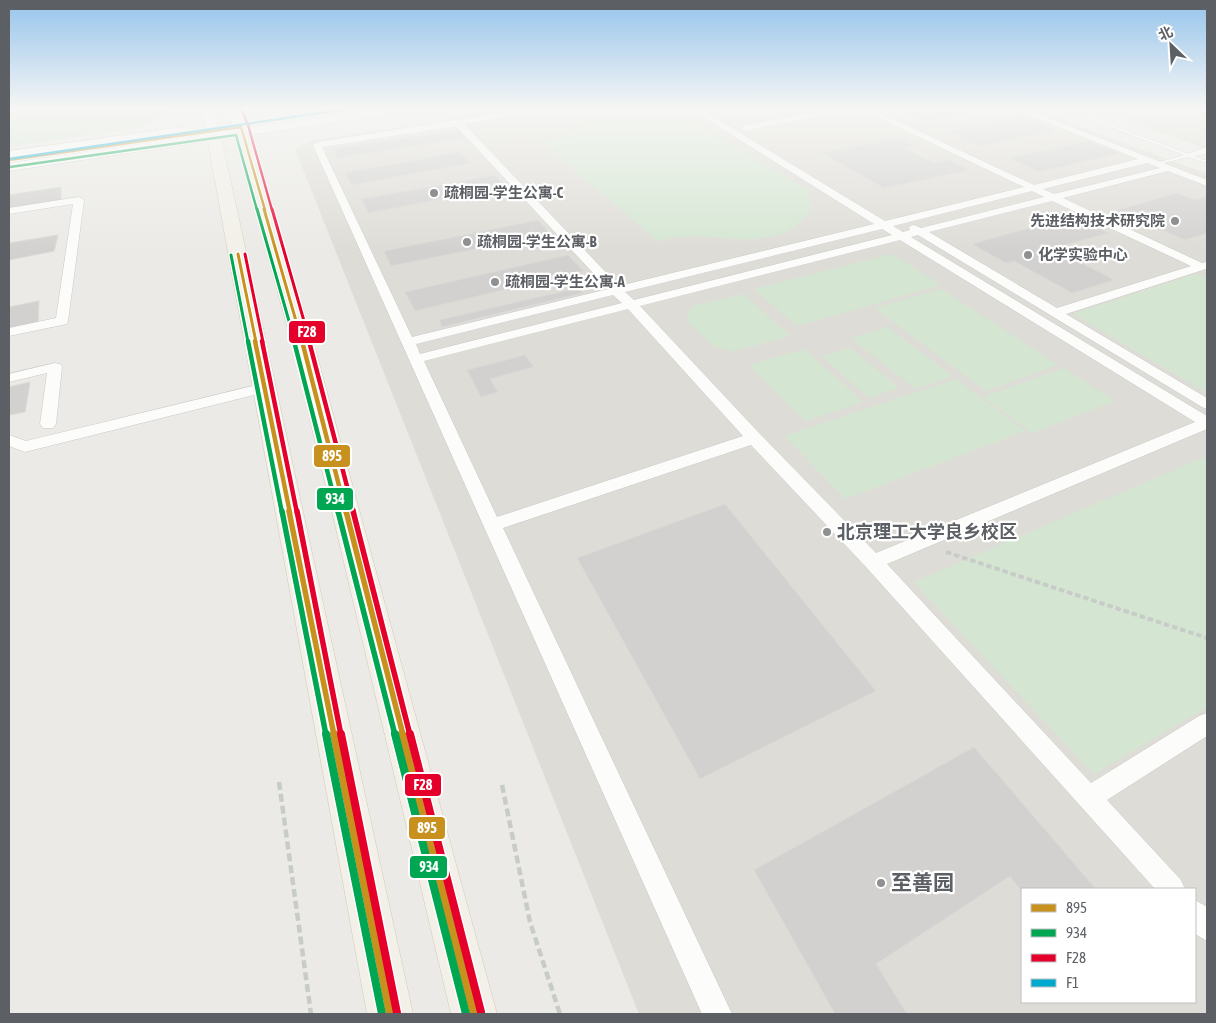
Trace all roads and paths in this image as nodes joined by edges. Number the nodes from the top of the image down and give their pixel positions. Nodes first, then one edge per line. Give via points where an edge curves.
1 (38, 156) edge
2 (71, 156) edge
3 (229, 156) edge
4 (235, 156) edge
5 (322, 156) edge
6 (489, 156) edge
7 (772, 156) edge
8 (792, 156) edge
9 (964, 156) edge
10 (1136, 156) edge
11 (1185, 156) edge
12 (1191, 156) edge
13 (9, 160) edge
14 (1152, 162) junction
15 (1207, 162) edge
16 (9, 167) edge
17 (1170, 168) junction
18 (1207, 183) edge
19 (844, 186) dead end
20 (1033, 188) junction
21 (1055, 198) junction
22 (9, 211) edge
23 (885, 211) dead end
24 (902, 221) junction
25 (885, 225) junction
26 (920, 232) junction
27 (902, 236) junction
28 (1205, 266) edge
29 (616, 290) junction
30 (631, 304) junction
31 (1056, 313) junction
32 (9, 332) edge
33 (408, 342) junction
34 (415, 359) junction
35 (9, 378) edge
36 (265, 388) junction
37 (1207, 404) edge
38 (1207, 423) edge
39 (48, 424) dead end
40 (754, 438) junction
41 (9, 440) edge
42 (492, 525) junction
43 (919, 543) junction
44 (873, 562) junction
45 (1207, 638) edge
46 (1207, 724) edge
47 (279, 782) dead end
48 (502, 785) dead end
49 (1088, 798) junction
50 (1171, 888) edge
51 (1196, 914) edge
52 (1207, 927) edge
53 (311, 1014) edge
54 (390, 1014) edge
55 (474, 1014) edge
56 (560, 1014) edge
57 (717, 1014) edge

1 - 13 main road
2 - 16 main road
3 - 36 main road
4 - 55 main road via 305,352
5 - 33 street
6 - 29 street
7 - 25 street
8 - 19 street
9 - 20 street
10 - 14 street
11 - 14 lane
12 - 15 lane
14 - 17 street
14 - 20 street
17 - 18 street
17 - 21 street
20 - 21 street
20 - 24 street
21 - 26 street
21 - 28 street
22 - 32 street via 79,200 62,321
23 - 24 street
24 - 25 street
24 - 26 street
25 - 27 street
25 - 29 street
26 - 27 street
26 - 31 street
27 - 30 street
27 - 38 street
28 - 31 street
29 - 30 street
29 - 33 street
30 - 34 street
30 - 40 street
31 - 37 street
33 - 34 street
34 - 42 street
35 - 39 street via 55,367
36 - 41 street via 25,447
36 - 54 main road
38 - 43 street
40 - 42 street
40 - 44 street
42 - 57 street
43 - 44 street
43 - 45 path
44 - 49 street
46 - 49 street
47 - 53 path
48 - 56 path via 530,922
49 - 50 street
51 - 52 street

